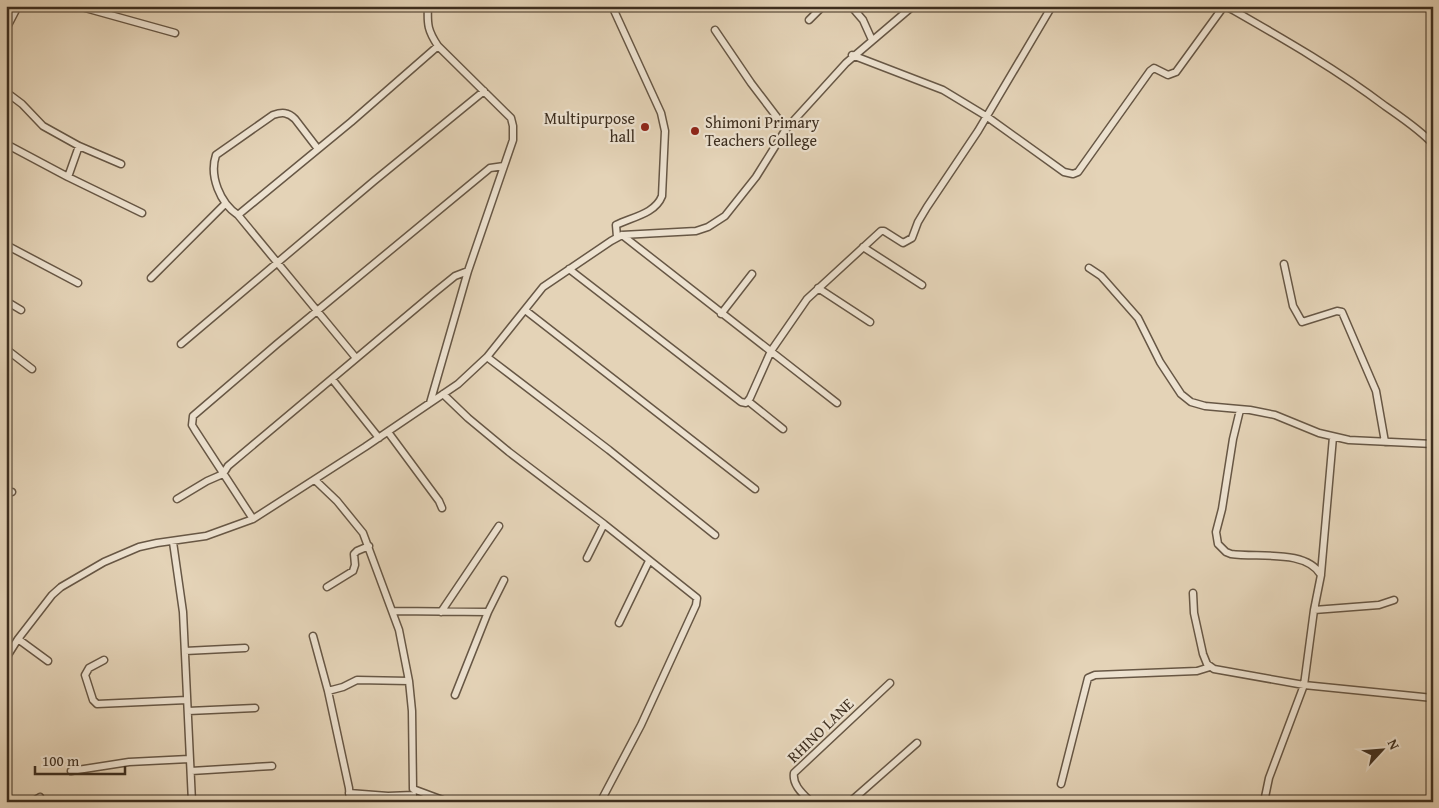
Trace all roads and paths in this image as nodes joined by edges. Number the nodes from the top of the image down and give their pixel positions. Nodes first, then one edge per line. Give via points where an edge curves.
1 (18, 6) edge
2 (78, 6) edge
3 (428, 6) edge
4 (612, 6) edge
5 (823, 6) edge
6 (851, 6) edge
7 (912, 6) edge
8 (1052, 6) edge
9 (1225, 6) edge
10 (8, 20) edge
11 (809, 20) dead end
12 (6, 29) edge
13 (715, 30) dead end
14 (175, 33) dead end
15 (872, 40) junction
16 (438, 46) junction
17 (852, 55) junction
18 (484, 91) junction
19 (6, 92) edge
20 (986, 116) junction
21 (786, 129) junction
22 (6, 144) edge
23 (1433, 144) edge
24 (78, 146) junction
25 (318, 149) junction
26 (122, 164) dead end
27 (504, 166) junction
28 (68, 177) junction
29 (225, 204) junction
30 (142, 212) dead end
31 (238, 215) junction
32 (619, 236) junction
33 (6, 244) edge
34 (863, 247) junction
35 (276, 263) junction
36 (1284, 264) dead end
37 (569, 268) junction
38 (1089, 268) dead end
39 (468, 271) junction
40 (752, 274) dead end
41 (151, 278) dead end
42 (78, 283) dead end
43 (922, 285) dead end
44 (818, 288) junction
45 (6, 301) edge
46 (21, 310) dead end
47 (525, 310) junction
48 (317, 311) junction
49 (722, 314) junction
50 (870, 322) dead end
51 (181, 344) dead end
52 (6, 349) edge
53 (771, 351) junction
54 (487, 357) junction
55 (356, 358) junction
56 (32, 369) dead end
57 (332, 379) junction
58 (443, 394) junction
59 (748, 401) junction
60 (430, 403) junction
61 (837, 403) dead end
62 (1240, 410) junction
63 (783, 429) dead end
64 (388, 432) junction
65 (1334, 437) junction
66 (379, 438) junction
67 (1385, 442) junction
68 (1433, 444) edge
69 (223, 474) junction
70 (316, 480) junction
71 (755, 489) dead end
72 (177, 499) dead end
73 (442, 508) dead end
74 (253, 519) junction
75 (604, 524) junction
76 (499, 526) dead end
77 (715, 535) dead end
78 (173, 542) junction
79 (369, 546) junction
80 (587, 558) dead end
81 (649, 560) junction
82 (1321, 576) junction
83 (504, 580) dead end
84 (327, 587) dead end
85 (1192, 593) dead end
86 (1394, 600) dead end
87 (1314, 610) junction
88 (393, 611) junction
89 (441, 612) junction
90 (488, 612) junction
91 (619, 623) dead end
92 (314, 636) dead end
93 (18, 639) junction
94 (245, 648) dead end
95 (185, 651) junction
96 (6, 658) edge
97 (104, 660) dead end
98 (48, 661) dead end
99 (1210, 667) junction
100 (409, 681) junction
101 (890, 683) dead end
102 (1304, 686) junction
103 (328, 691) junction
104 (455, 695) dead end
105 (1433, 698) edge
106 (187, 700) junction
107 (255, 708) dead end
108 (188, 711) junction
109 (917, 743) dead end
110 (190, 759) junction
111 (272, 766) dead end
112 (71, 771) dead end
113 (191, 771) junction
114 (1061, 784) dead end
115 (350, 793) junction
116 (413, 795) edge
117 (40, 797) dead end
118 (602, 799) dead end
119 (32, 802) edge
120 (192, 802) edge
121 (350, 802) edge
122 (448, 802) edge
123 (811, 802) edge
124 (850, 802) edge
125 (1264, 802) edge

1 - 10 street
2 - 14 street
3 - 16 street via 427,23
4 - 32 street via 661,113 665,131 659,204 616,225
5 - 11 street
6 - 15 street via 863,20
7 - 15 street
8 - 20 street
9 - 20 street via 1176,72 1168,75 1154,68 1150,71 1078,172 1064,172
9 - 23 street via 1308,53 1373,96
10 - 12 street
13 - 21 street
15 - 17 street
16 - 18 street
16 - 25 street
17 - 20 street via 943,90
17 - 21 street
18 - 27 street via 511,118 513,140
18 - 35 street
19 - 24 street via 43,126
20 - 34 street via 927,207 912,238 903,243 881,231
21 - 32 street via 732,209 716,223 696,231
22 - 28 street
24 - 26 street
24 - 28 street
25 - 29 street via 291,115 281,112 273,115 216,155 216,181
25 - 31 street
27 - 39 street
27 - 48 street via 490,168
28 - 30 street
29 - 31 street
29 - 41 street
31 - 35 street
32 - 37 street
32 - 49 street
33 - 42 street
34 - 43 street
34 - 44 street
35 - 48 street
35 - 51 street
36 - 67 street via 1293,306 1302,322 1342,312 1376,391
37 - 47 street via 543,287
37 - 59 street via 741,402
38 - 62 street via 1101,276 1138,318 1160,362 1186,399 1198,405
39 - 55 street via 455,276
39 - 60 street
40 - 49 street
44 - 50 street
44 - 53 street
45 - 46 street
47 - 54 street
47 - 71 street
48 - 55 street
48 - 69 street via 193,416 192,426
49 - 53 street
52 - 56 street
53 - 59 street
53 - 61 street
54 - 58 street
54 - 77 street
55 - 57 street
57 - 66 street
57 - 69 street via 228,466
58 - 60 street
58 - 75 street via 509,452
59 - 63 street
60 - 64 street
62 - 65 street via 1275,415
62 - 82 street via 1216,532 1218,544 1231,554 1306,561
64 - 66 street
64 - 73 street
65 - 67 street
65 - 82 street
66 - 70 street
67 - 68 street
69 - 72 street
69 - 74 street
70 - 74 street
70 - 79 street via 350,516
74 - 78 street via 206,536
75 - 80 street
75 - 81 street
76 - 89 street
78 - 93 street via 139,547 104,562 61,587
78 - 95 street
79 - 84 street via 354,554 353,571
79 - 88 street
81 - 91 street
81 - 118 street via 694,594 698,601
82 - 87 street
83 - 90 street
85 - 99 street via 1204,660
86 - 87 street via 1379,605
87 - 102 street
88 - 89 street
88 - 100 street
89 - 90 street
90 - 104 street
92 - 103 street
93 - 96 street
93 - 98 street
94 - 95 street
95 - 106 street
97 - 106 street via 89,668 85,675 97,704
99 - 102 street
99 - 114 street via 1197,671 1095,675 1088,678
100 - 103 street via 357,680
100 - 116 street
101 - 123 street, RHINO LANE via 794,773 796,785
102 - 105 street
102 - 125 street
103 - 115 street
106 - 108 street
107 - 108 street
108 - 110 street
109 - 124 street
110 - 112 street via 129,762
110 - 113 street
111 - 113 street
113 - 120 street
115 - 116 street
115 - 121 street
116 - 122 street
117 - 119 street

